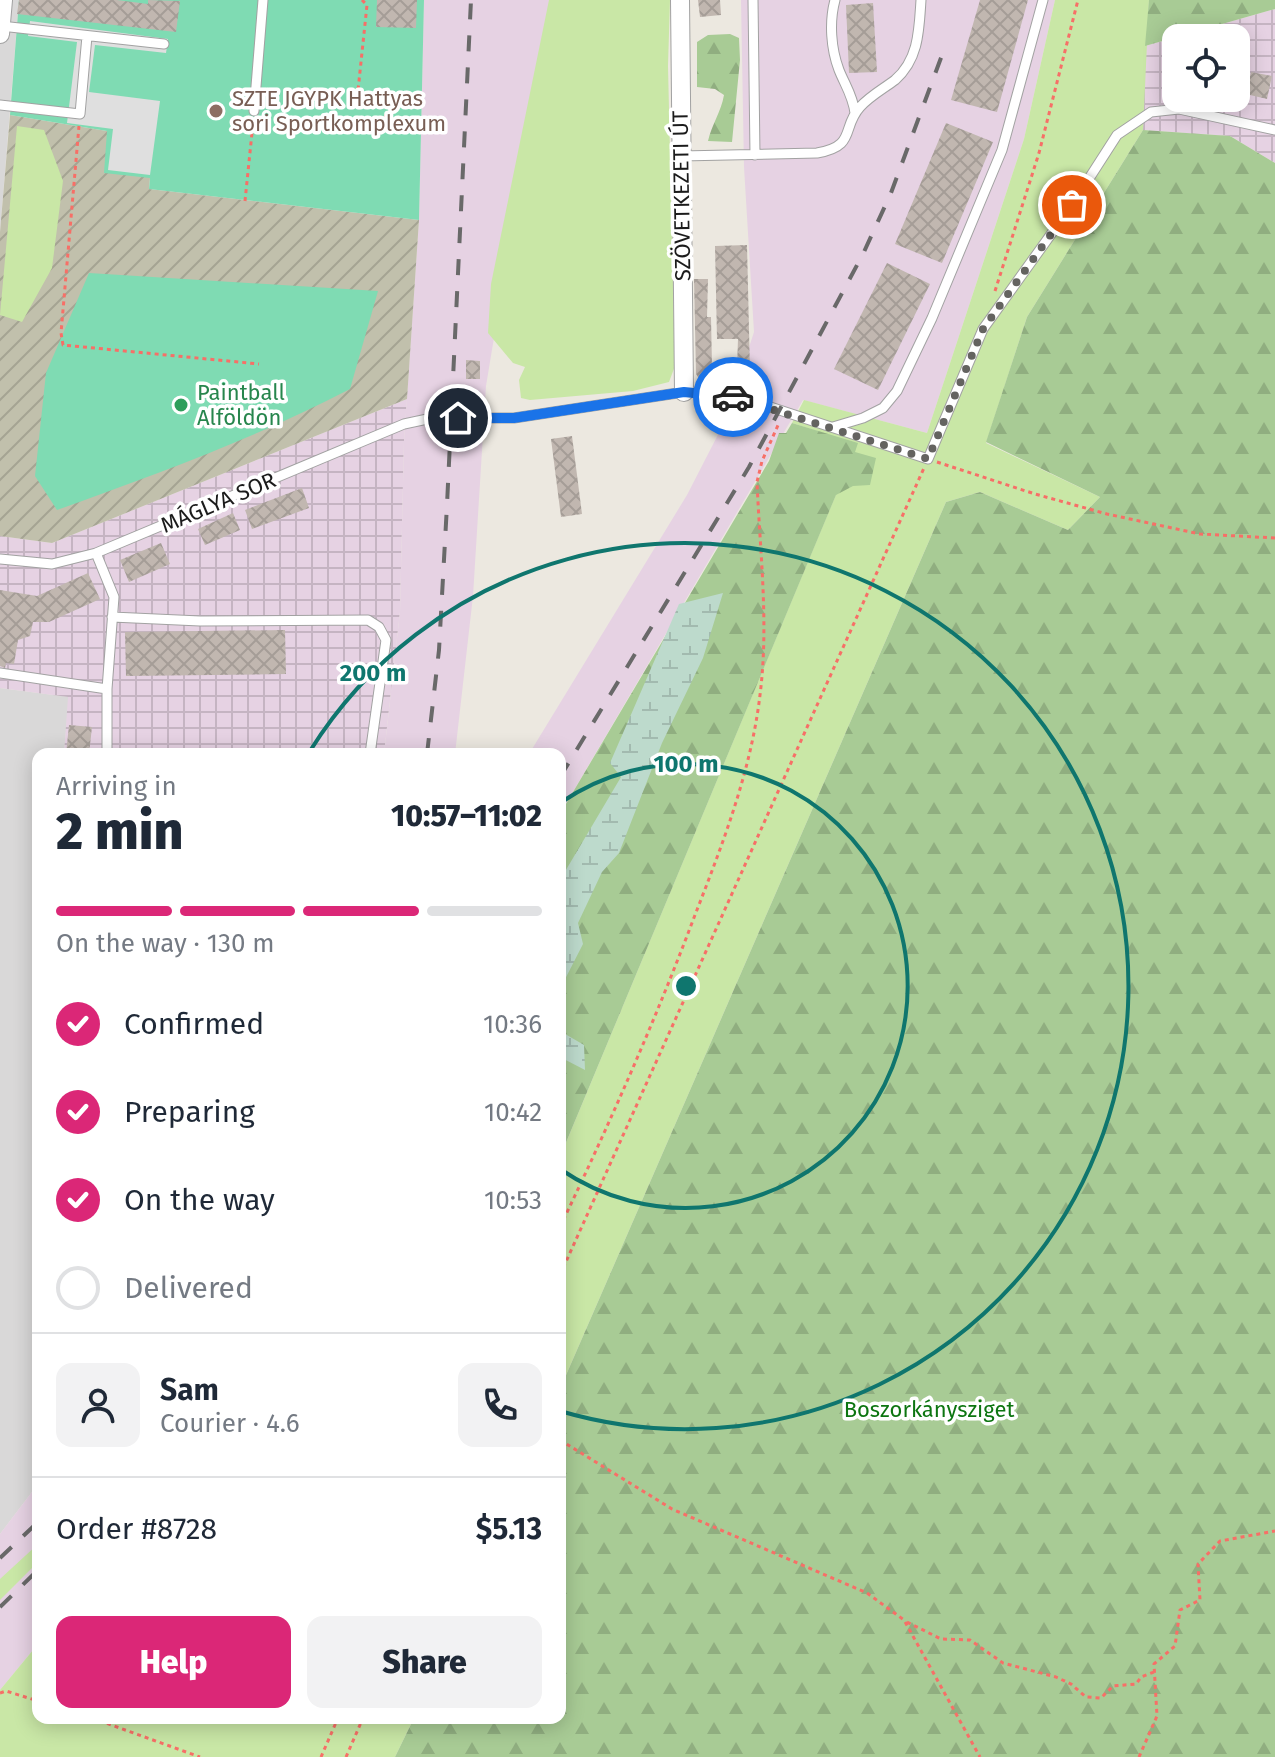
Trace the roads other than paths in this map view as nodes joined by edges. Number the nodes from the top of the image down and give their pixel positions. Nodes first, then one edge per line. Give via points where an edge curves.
1 (3, 0) edge
2 (263, 0) edge
3 (680, 0) edge
4 (753, 0) edge
5 (835, 0) edge
6 (921, 0) edge
7 (1043, 0) edge
8 (1, 26) edge
9 (0, 34) edge
10 (87, 36) junction
11 (164, 44) dead end
12 (0, 105) edge
13 (254, 111) road end
14 (855, 113) junction
15 (1275, 130) edge
16 (755, 155) junction
17 (680, 157) junction
18 (684, 392) junction
19 (432, 418) dead end
20 (458, 418) dead end
21 (833, 427) junction
22 (96, 553) junction
23 (0, 559) edge
24 (112, 617) junction
25 (0, 673) edge
26 (107, 689) junction
27 (107, 748) edge
28 (371, 748) edge

1 - 8 street
2 - 13 lane
3 - 17 street, SZÖVETKEZETI ÚT
4 - 16 lane
5 - 14 lane via 832,37
6 - 14 lane via 910,65
7 - 21 lane via 1002,150 897,391 883,408
8 - 9 street
8 - 10 lane
10 - 11 lane
10 - 12 lane via 80,114
14 - 16 lane via 836,148
15 - 21 lane via 1179,109 1151,112 1117,135 983,329 928,459
16 - 17 lane
17 - 18 street, SZÖVETKEZETI ÚT
18 - 20 lane via 514,418
18 - 21 lane via 745,399
19 - 22 lane, MÁGLYA SOR via 404,424
22 - 23 lane, MÁGLYA SOR via 52,564
22 - 24 lane via 114,597
24 - 26 lane
24 - 28 lane via 368,620 386,640
25 - 26 lane
26 - 27 lane

